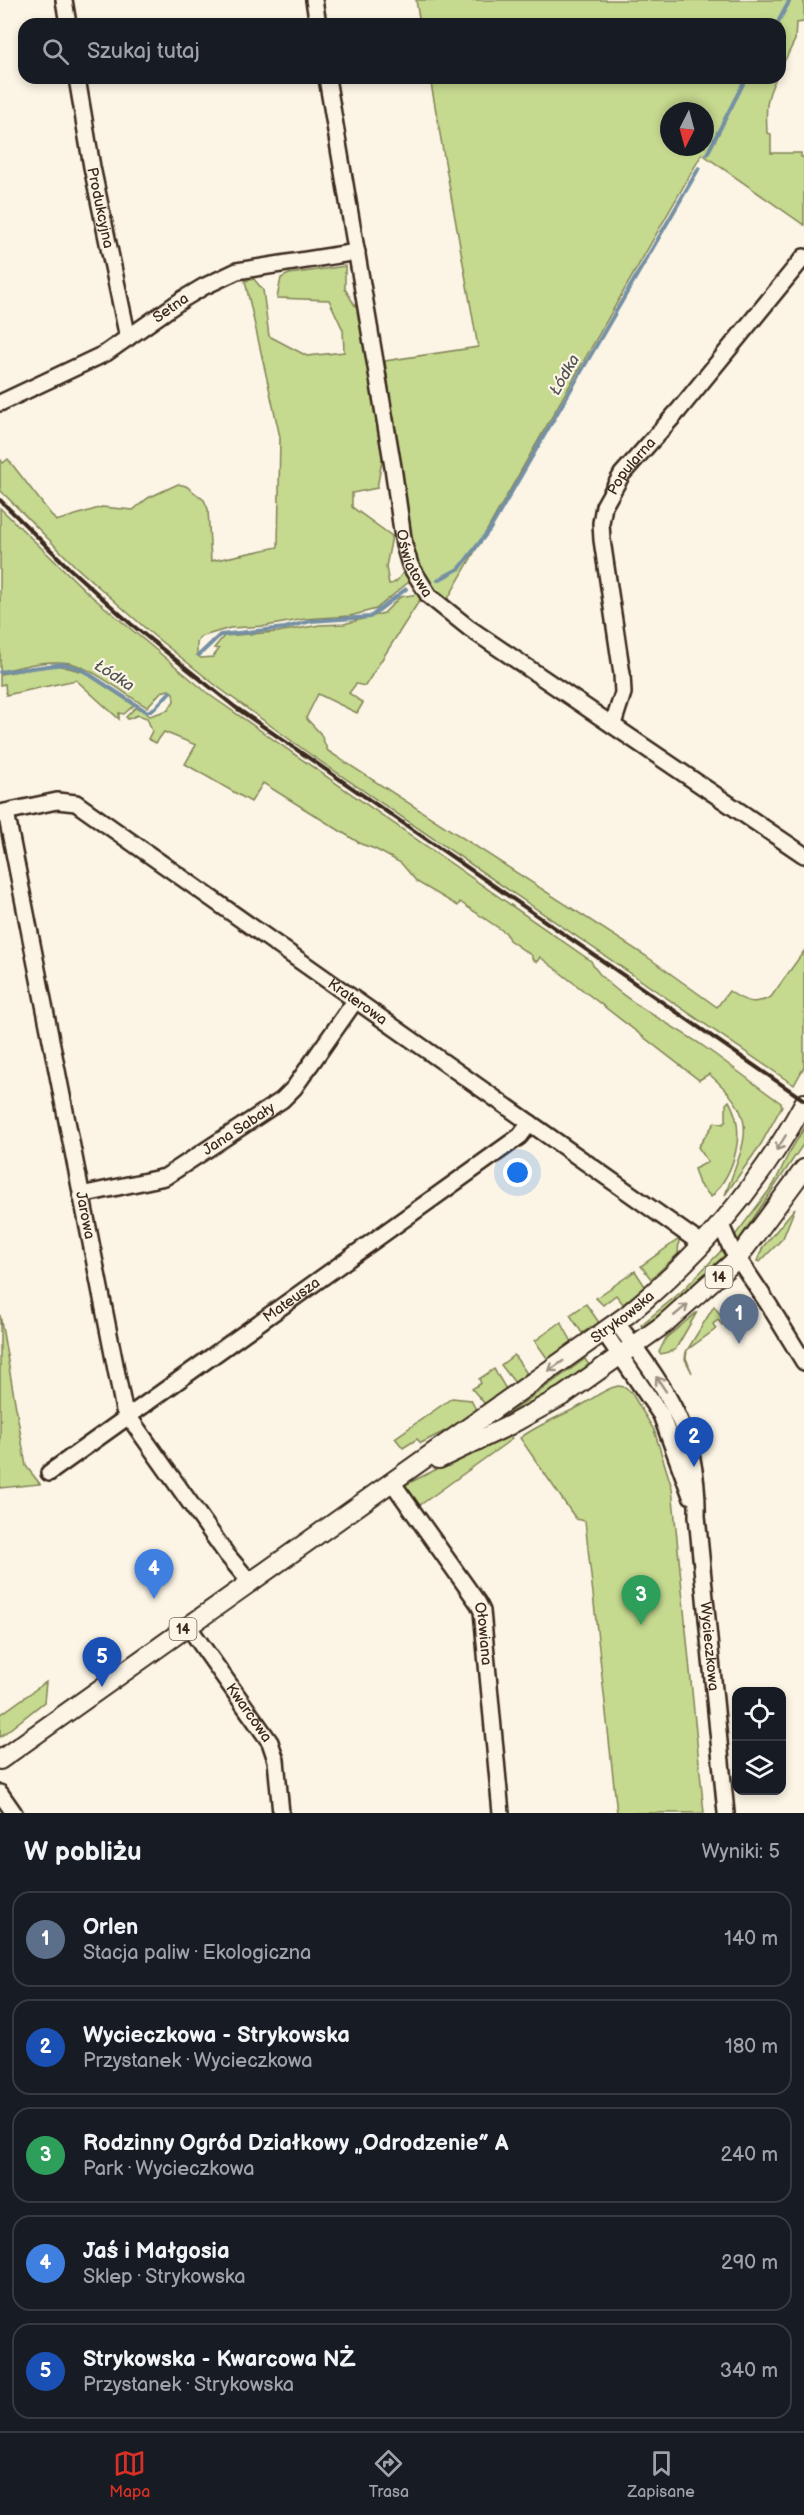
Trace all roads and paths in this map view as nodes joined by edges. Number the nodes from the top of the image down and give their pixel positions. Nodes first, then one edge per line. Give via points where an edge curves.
1 (63, 0) edge
2 (314, 0) edge
3 (67, 18) edge
4 (317, 18) edge
5 (78, 84) edge
6 (328, 84) edge
7 (357, 252) junction
8 (804, 258) edge
9 (128, 338) junction
10 (0, 404) edge
11 (613, 724) junction
12 (3, 813) edge
13 (804, 855) edge
14 (355, 1000) junction
15 (800, 1111) edge
16 (530, 1123) junction
17 (804, 1169) edge
18 (81, 1196) junction
19 (721, 1225) junction
20 (703, 1245) junction
21 (738, 1258) junction
22 (610, 1328) junction
23 (627, 1351) junction
24 (804, 1362) edge
25 (127, 1417) junction
26 (49, 1473) dead end
27 (392, 1482) junction
28 (250, 1582) junction
29 (188, 1626) junction
30 (0, 1760) edge
31 (0, 1793) edge
32 (14, 1813) edge
33 (281, 1813) edge
34 (501, 1813) edge
35 (726, 1813) edge

1 - 3 street
2 - 4 street
5 - 9 street, Produkcyjna
6 - 7 street, Oświatowa
7 - 9 street, Setna via 237,271 193,293
7 - 11 street, Oświatowa via 404,545 417,580 429,596 461,622
8 - 11 street, Popularna via 622,474 604,507 601,524 622,674 622,693
9 - 10 street, Setna via 106,353
11 - 13 street, Oświatowa
12 - 14 street, Kraterowa via 57,801 76,803
12 - 18 street, Jarowa
14 - 16 street, Kraterowa
14 - 18 street, Jana Sabały via 282,1100 165,1177
15 -> 19 main road, Strykowska / 14 via 755,1183
16 - 20 street, Kraterowa
16 - 25 street, Mateusza via 520,1136
17 - 21 main road, Strykowska / 14
18 - 25 street, Jarowa
19 - 20 main road, Strykowska / 14
19 - 21 street
20 - 22 main road, Strykowska / 14 via 656,1291
23 -> 21 main road, Strykowska / 14 via 694,1300
21 - 24 street
22 - 23 street, Wycieczkowa
22 -> 27 main road, Strykowska / 14
23 - 27 main road, Strykowska / 14 via 535,1412
23 - 35 street, Wycieczkowa via 660,1415 697,1516
25 - 26 street, Mateusza
25 - 28 street, Jarowa
27 - 28 main road, Strykowska / 14
27 - 34 street, Ołowiana via 482,1611
28 - 29 main road, Strykowska / 14
29 - 30 main road, Strykowska / 14
29 - 33 street, Kwarcowa via 270,1742 276,1760
31 - 32 street

